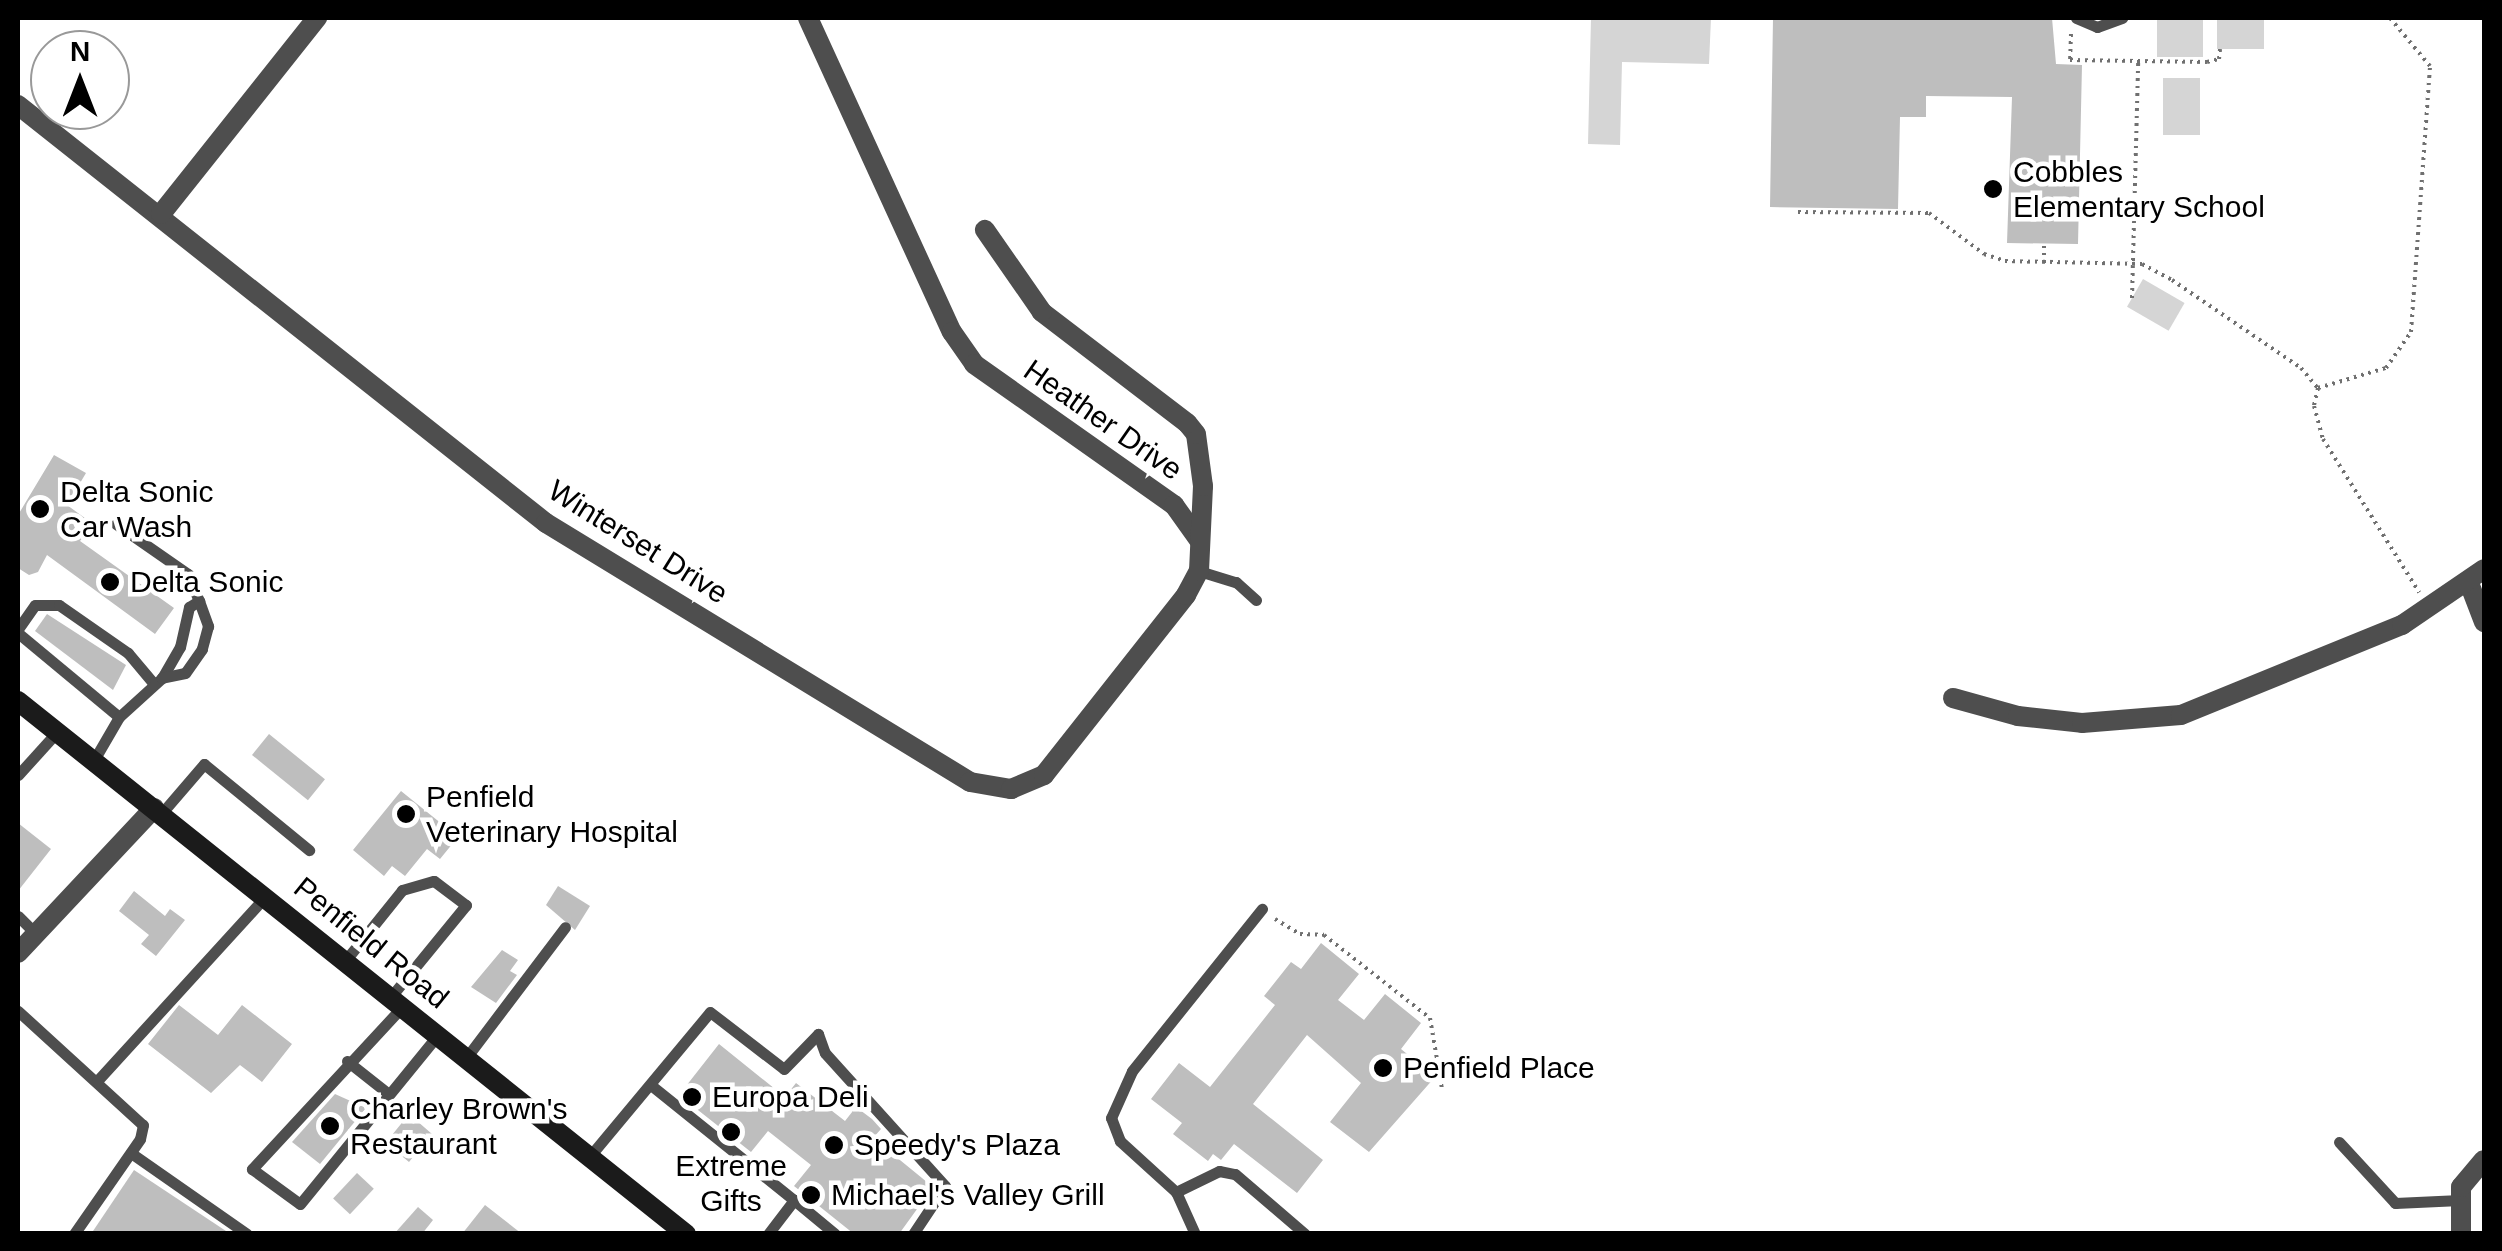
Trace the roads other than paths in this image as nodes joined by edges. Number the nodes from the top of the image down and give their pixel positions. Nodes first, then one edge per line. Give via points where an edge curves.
1 (317, 18) edge
2 (808, 18) edge
3 (2076, 18) edge
4 (2122, 18) edge
5 (18, 105) edge
6 (161, 214) junction
7 (985, 230) dead end
8 (116, 524) dead end
9 (1200, 562) junction
10 (2477, 576) edge
11 (1256, 600) dead end
12 (199, 601) junction
13 (2484, 622) edge
14 (18, 631) edge
15 (158, 681) junction
16 (1953, 698) dead end
17 (18, 700) edge
18 (119, 717) junction
19 (57, 732) junction
20 (94, 760) junction
21 (18, 775) edge
22 (158, 811) junction
23 (309, 850) dead end
24 (266, 896) junction
25 (1262, 909) road end
26 (18, 916) edge
27 (565, 927) dead end
28 (34, 932) junction
29 (18, 953) edge
30 (346, 961) junction
31 (396, 1002) junction
32 (18, 1011) edge
33 (437, 1036) junction
34 (466, 1058) junction
35 (347, 1061) junction
36 (97, 1081) junction
37 (652, 1086) junction
38 (386, 1092) junction
39 (2339, 1142) dead end
40 (131, 1153) junction
41 (590, 1156) junction
42 (2484, 1160) edge
43 (1176, 1192) junction
44 (794, 1200) junction
45 (2460, 1200) junction
46 (674, 1230) edge
47 (74, 1234) edge
48 (247, 1234) edge
49 (768, 1234) edge
50 (835, 1234) edge
51 (913, 1234) edge
52 (1195, 1234) edge
53 (1305, 1234) edge
54 (2461, 1234) edge

1 - 6 street
2 - 9 street, Heather Drive via 952,332 974,364 1174,505 1190,521
3 - 4 lane via 2097,26
5 - 6 street, Winterset Drive
6 - 9 street, Winterset Drive via 546,522 970,782 1010,789 1044,775 1186,595
7 - 9 street, Heather Drive via 1042,312 1151,391 1196,434
8 - 12 lane via 188,574
9 - 11 lane
10 - 13 street
10 - 16 street via 2431,608 2305,669 2181,716 2082,723 2018,716
12 - 15 lane via 189,607 180,648
12 - 15 lane via 207,611 202,649 185,673
14 - 15 lane via 35,606 59,605
14 - 18 lane
15 - 18 lane
17 - 19 street, Penfield Road
18 - 20 lane
19 - 20 street, Penfield Road
19 - 21 lane
20 - 22 street, Penfield Road
22 - 23 lane via 204,764
22 - 24 street, Penfield Road
22 - 28 street
24 - 30 street, Penfield Road
24 - 36 lane
25 - 43 lane via 1117,1092 1110,1118 1120,1141
26 - 28 lane
27 - 34 lane
28 - 29 street
30 - 31 street, Penfield Road
30 - 31 lane via 402,890 434,881 466,905
31 - 33 street, Penfield Road
31 - 35 lane
32 - 36 lane
33 - 34 street, Penfield Road
33 - 38 lane
34 - 41 street, Penfield Road
35 - 38 lane
35 - 38 lane via 252,1169 300,1204
36 - 40 lane via 140,1118 142,1134
37 - 41 lane
37 - 44 lane
37 - 51 lane via 710,1012 784,1068 818,1034 825,1053 945,1186
39 - 45 lane via 2396,1203
40 - 47 lane
40 - 48 lane
41 - 46 street, Penfield Road
42 - 45 street via 2467,1176
43 - 52 lane
43 - 53 lane via 1220,1171 1235,1174
44 - 49 lane
44 - 50 lane
45 - 54 street

